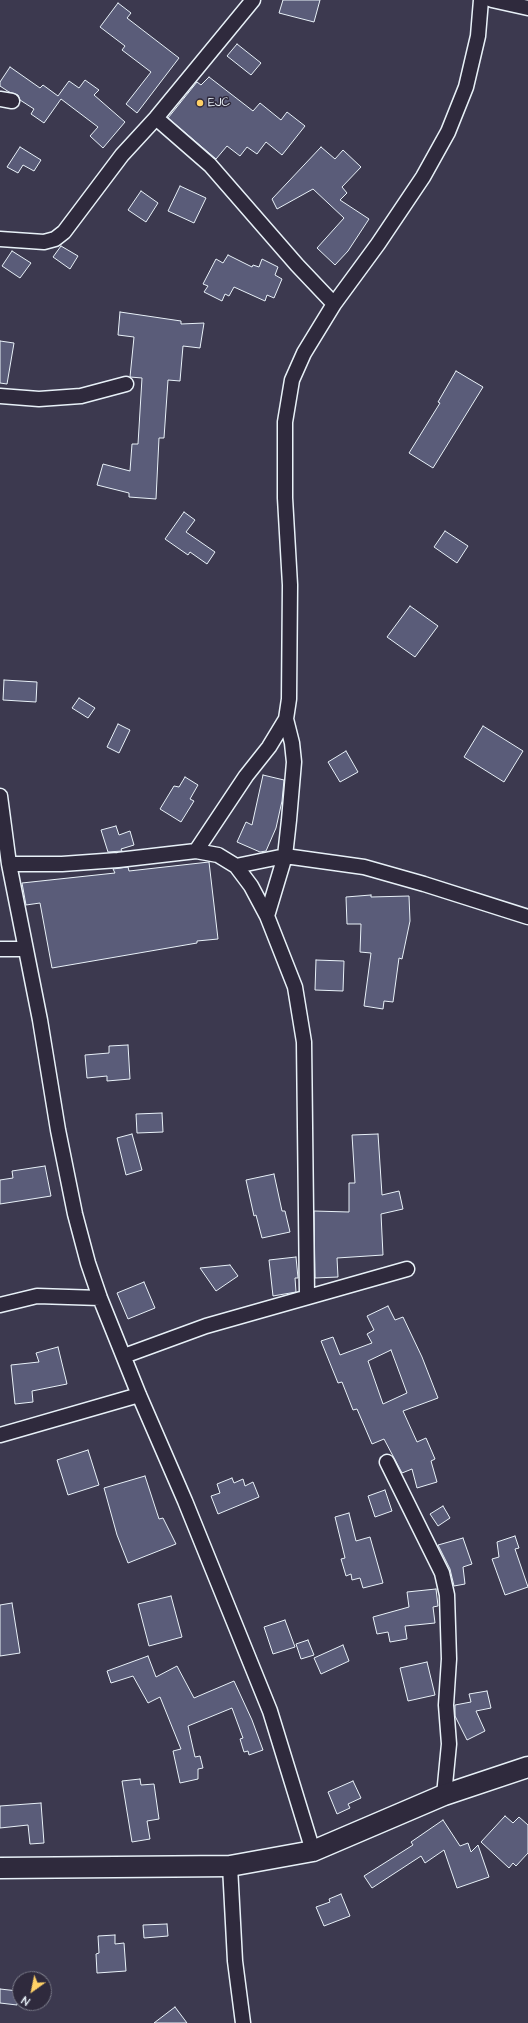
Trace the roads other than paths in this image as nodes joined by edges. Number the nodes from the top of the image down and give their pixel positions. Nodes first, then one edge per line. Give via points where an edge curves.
1 (253, 0) edge
2 (481, 0) edge
3 (492, 0) edge
4 (528, 8) edge
5 (156, 118) junction
6 (0, 239) edge
7 (334, 304) junction
8 (126, 384) dead end
9 (0, 396) edge
10 (286, 719) junction
11 (0, 796) edge
12 (196, 851) junction
13 (285, 856) junction
14 (9, 864) junction
15 (236, 866) junction
16 (267, 916) junction
17 (528, 917) edge
18 (26, 949) junction
19 (0, 950) edge
20 (408, 1269) dead end
21 (307, 1296) junction
22 (100, 1298) junction
23 (0, 1305) edge
24 (124, 1356) junction
25 (139, 1395) junction
26 (0, 1435) edge
27 (387, 1462) dead end
28 (528, 1766) edge
29 (444, 1795) junction
30 (313, 1851) junction
31 (230, 1866) junction
32 (0, 1868) edge
33 (243, 2023) edge

1 - 5 street
2 - 7 street via 478,36 466,87 448,132 423,177
3 - 4 street
5 - 6 street via 122,155 64,232 55,239 44,242
5 - 7 street via 210,165
7 - 10 street via 304,353 292,380 285,422 290,585 289,699
8 - 9 street via 81,396 39,399
10 - 12 street via 270,747 246,776
10 - 13 street via 294,762
11 - 14 street
12 - 14 street via 69,864
12 - 15 street via 218,855
13 - 15 street
13 - 16 street
13 - 17 street via 364,867
14 - 18 street
15 - 16 street via 251,886
16 - 21 street via 295,987 304,1042
18 - 19 street
18 - 22 street via 75,1214
20 - 21 street
21 - 24 street via 206,1326
22 - 23 street via 37,1296
22 - 24 street
24 - 25 street
25 - 26 street
25 - 30 street via 270,1711
27 - 29 street via 442,1573 447,1595 449,1659 446,1705 449,1744
28 - 29 street
29 - 30 street
30 - 31 street
31 - 32 street
31 - 33 street via 235,1961

